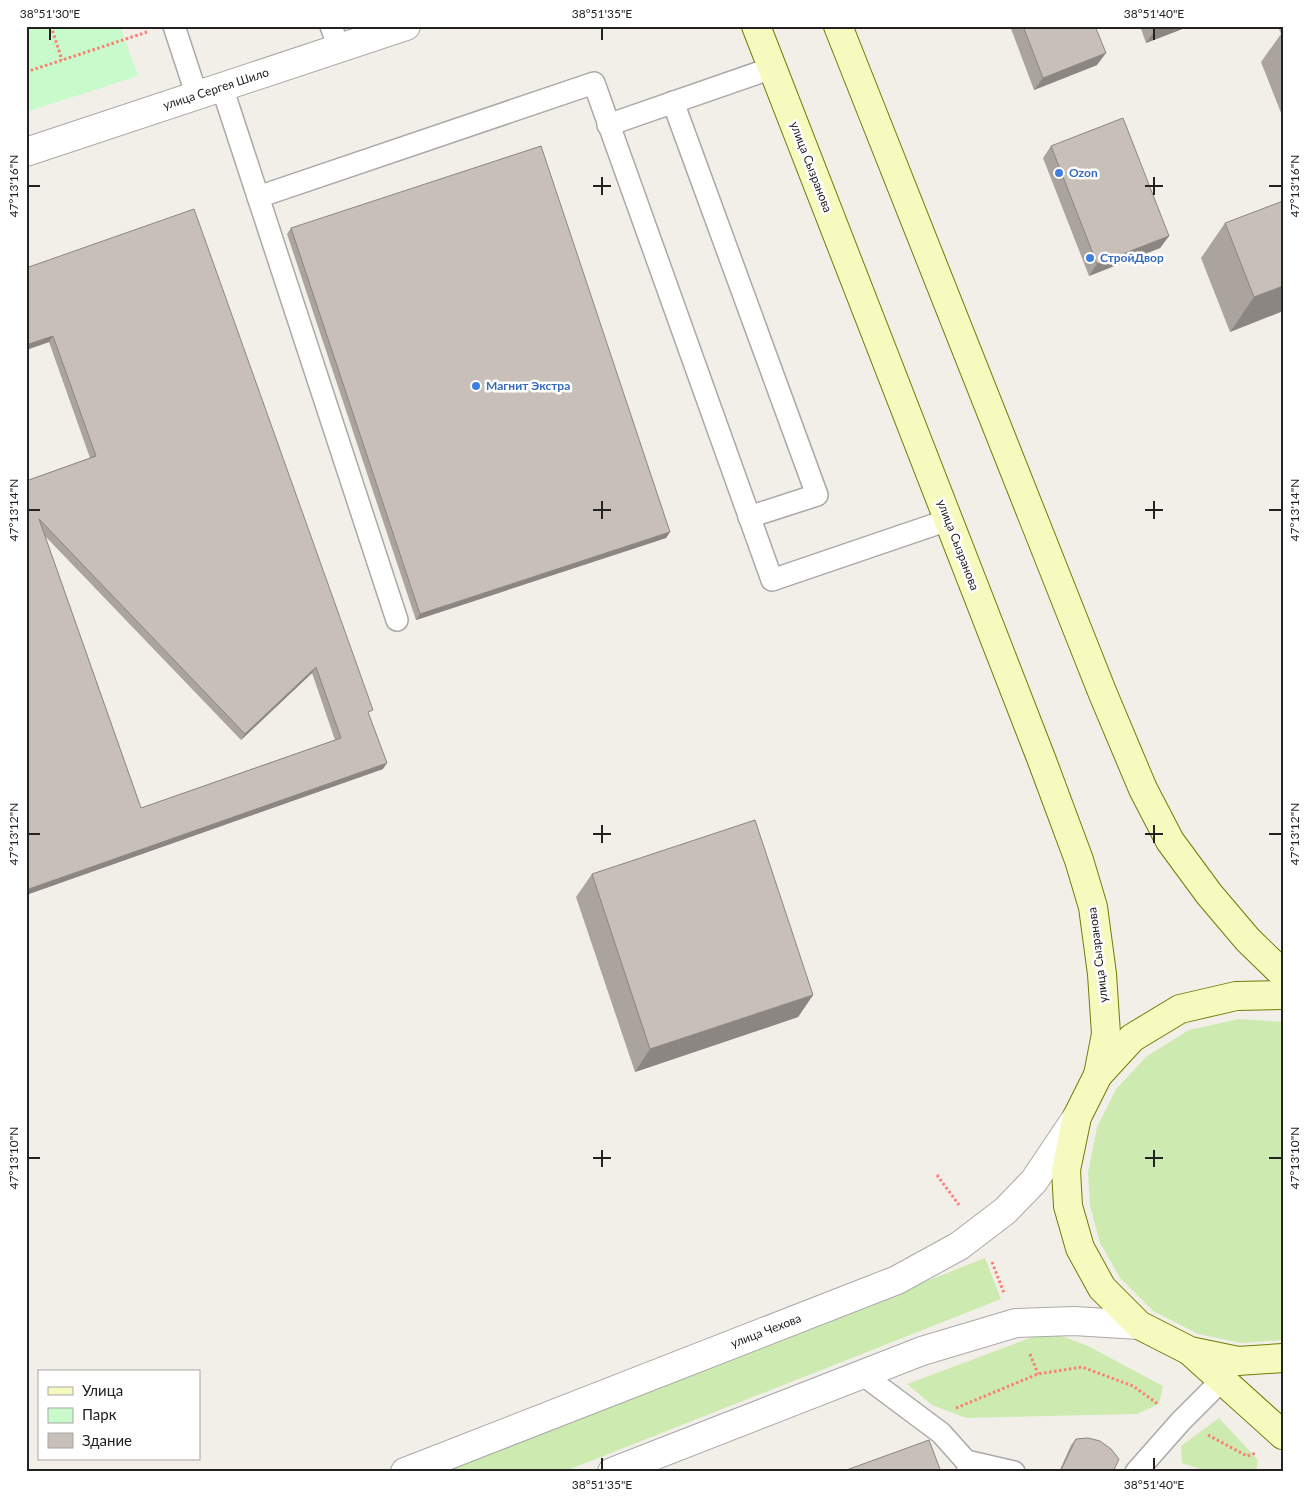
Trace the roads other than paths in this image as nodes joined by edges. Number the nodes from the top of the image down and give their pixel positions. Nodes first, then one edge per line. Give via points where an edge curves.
1 (406, 26) edge
2 (756, 26) edge
3 (838, 26) edge
4 (164, 28) edge
5 (335, 37) edge
6 (772, 68) junction
7 (222, 88) junction
8 (197, 96) junction
9 (673, 102) junction
10 (608, 125) junction
11 (26, 152) edge
12 (258, 197) junction
13 (749, 517) junction
14 (948, 520) junction
15 (396, 620) dead end
16 (1283, 974) edge
17 (1283, 995) edge
18 (1098, 1075) junction
19 (1077, 1117) junction
20 (1139, 1325) junction
21 (1190, 1351) junction
22 (1283, 1358) edge
23 (862, 1374) junction
24 (1222, 1380) junction
25 (1274, 1442) edge
26 (968, 1466) edge
27 (405, 1472) edge
28 (612, 1472) edge
29 (1014, 1472) edge
30 (1136, 1472) edge

1 - 5 street, улица Сергея Шило
2 - 6 main road, улица Сызранова
3 - 16 main road via 1143,789 1170,841 1208,894
4 - 8 lane
5 - 7 street, улица Сергея Шило
6 - 9 lane
6 - 14 main road, улица Сызранова
7 - 8 street, улица Сергея Шило
7 - 12 lane
8 - 11 street, улица Сергея Шило
9 - 10 lane
9 - 13 lane via 817,495
10 - 12 lane via 594,83
10 - 13 lane
12 - 15 lane
13 - 14 lane via 772,580
14 - 18 main road, улица Сызранова via 1076,851 1093,907 1106,1034
17 - 18 main road via 1236,996 1180,1009 1132,1038
18 - 19 main road
19 - 20 main road via 1066,1170 1068,1206 1080,1248 1102,1288
19 - 27 street, улица Чехова via 1034,1181 1005,1211 958,1246 897,1280
20 - 21 main road
20 - 23 street via 1016,1322 922,1350
21 - 22 main road via 1238,1361
21 - 24 main road
23 - 26 lane via 941,1433
23 - 28 street
24 - 25 main road
24 - 30 lane
26 - 29 lane

